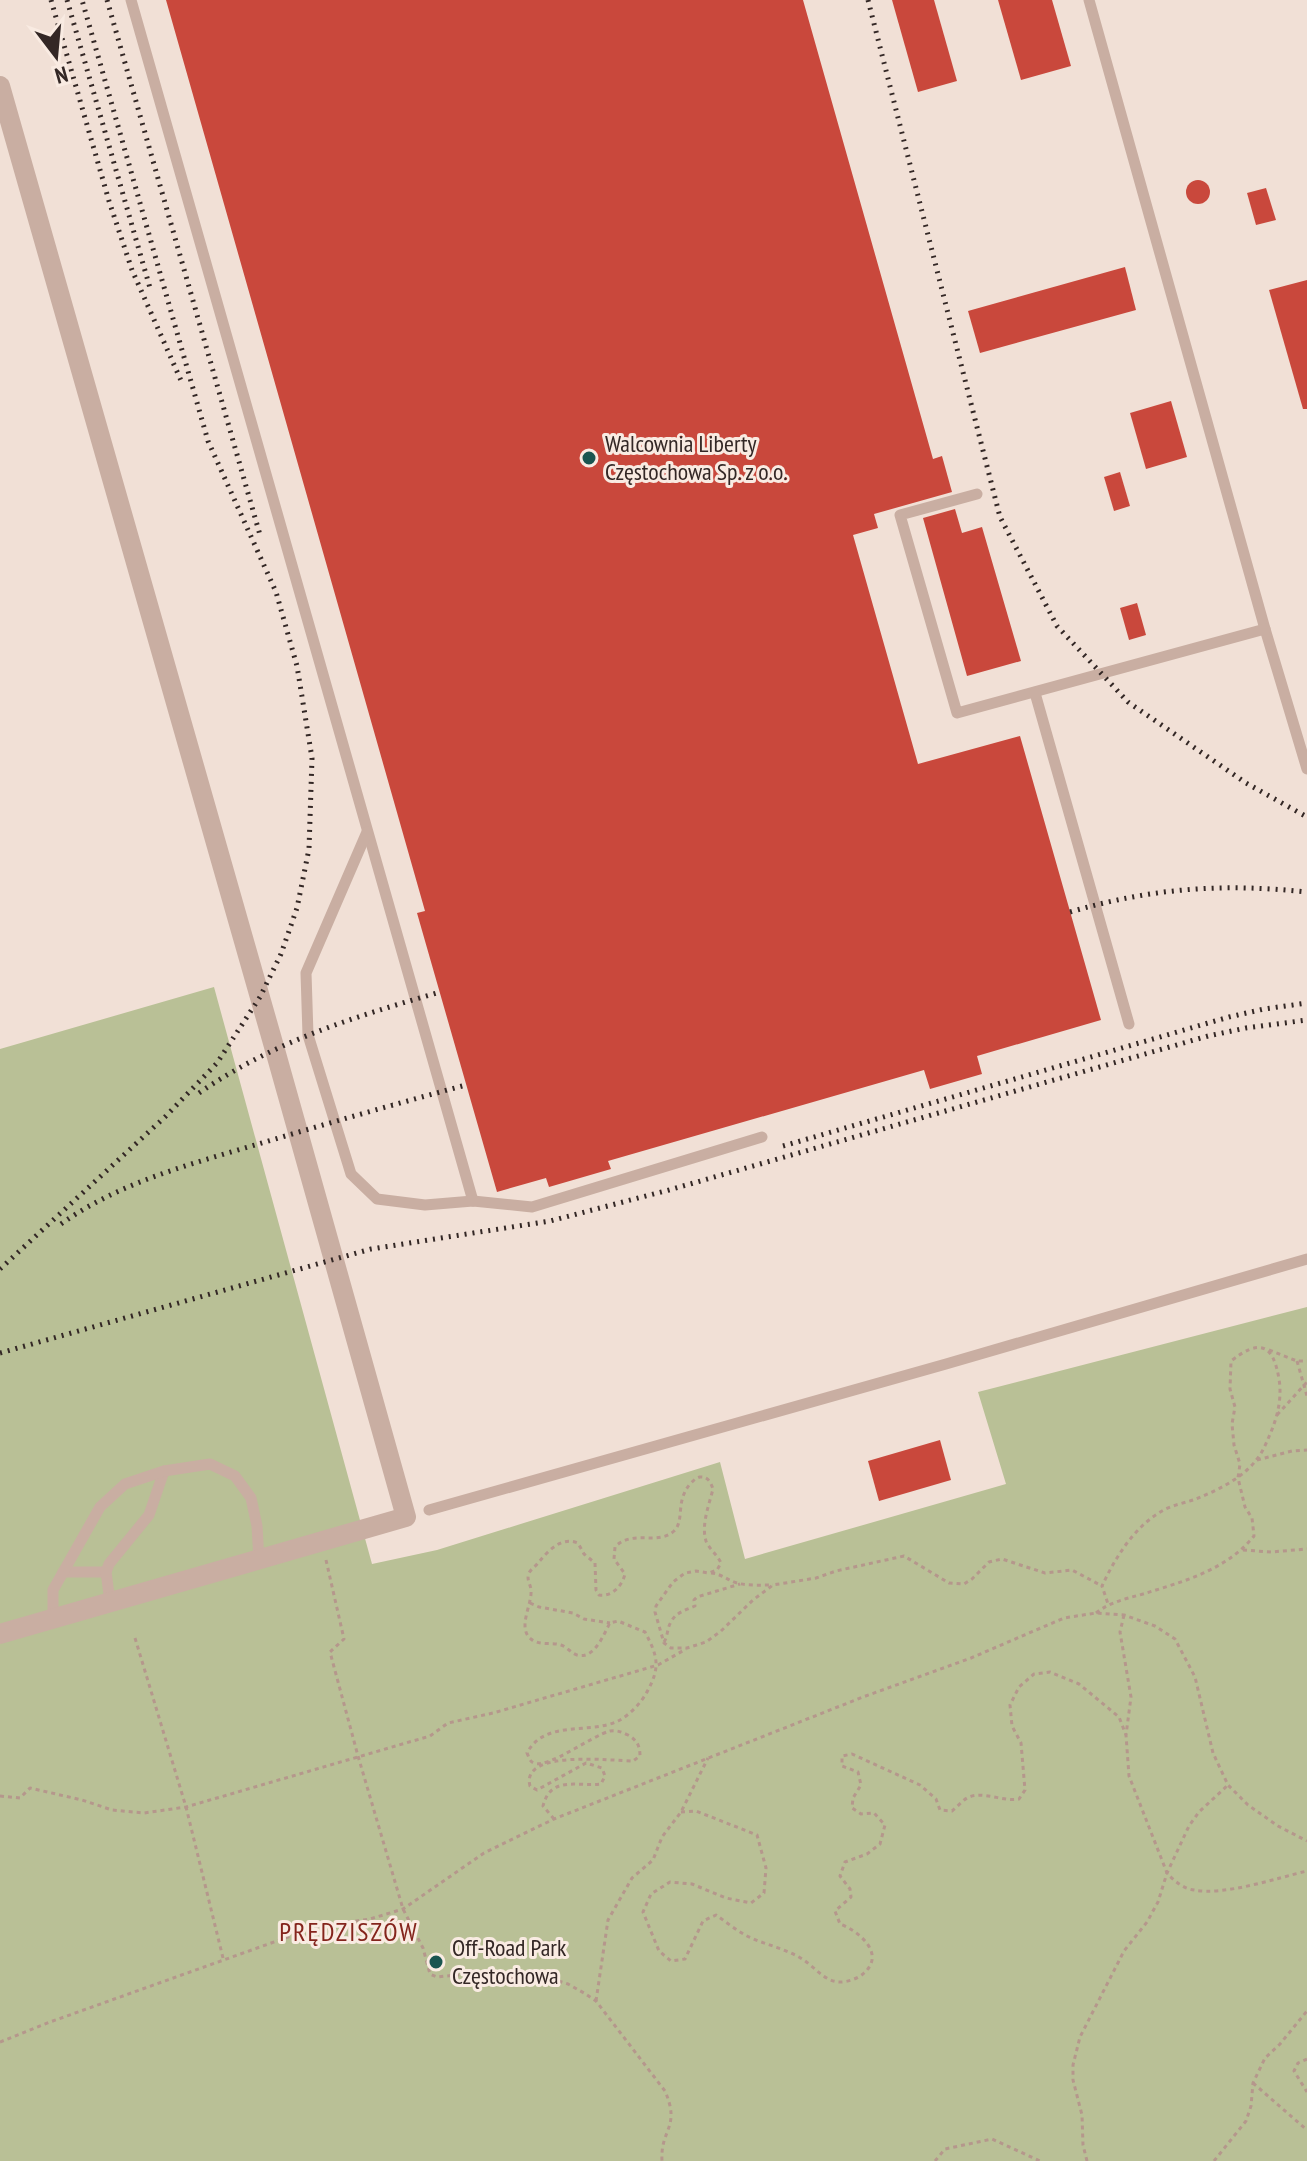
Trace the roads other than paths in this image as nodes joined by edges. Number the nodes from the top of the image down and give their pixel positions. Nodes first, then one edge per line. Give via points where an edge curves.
1 (131, 0) edge
2 (1089, 0) edge
3 (0, 86) edge
4 (977, 494) dead end
5 (1265, 629) junction
6 (1035, 693) junction
7 (1307, 769) edge
8 (367, 831) junction
9 (1129, 1024) dead end
10 (762, 1137) dead end
11 (473, 1201) junction
12 (1307, 1259) edge
13 (164, 1471) junction
14 (429, 1510) dead end
15 (259, 1560) junction
16 (63, 1572) junction
17 (106, 1572) junction
18 (110, 1602) junction
19 (53, 1618) junction
20 (0, 1634) edge

1 - 8 lane
2 - 5 lane
3 - 15 street via 406,1517
4 - 6 lane via 900,515 957,713
5 - 6 lane
5 - 7 lane
6 - 9 lane
8 - 11 lane
8 - 11 lane via 306,973 308,1035 351,1174 377,1199 425,1205
10 - 11 lane via 532,1207
12 - 14 lane
13 - 15 lane via 210,1464 235,1476 251,1498
13 - 16 lane via 125,1484 100,1507
13 - 17 lane via 149,1515
15 - 18 street
16 - 17 lane
16 - 19 lane via 53,1590
17 - 18 lane
18 - 19 street
19 - 20 street

